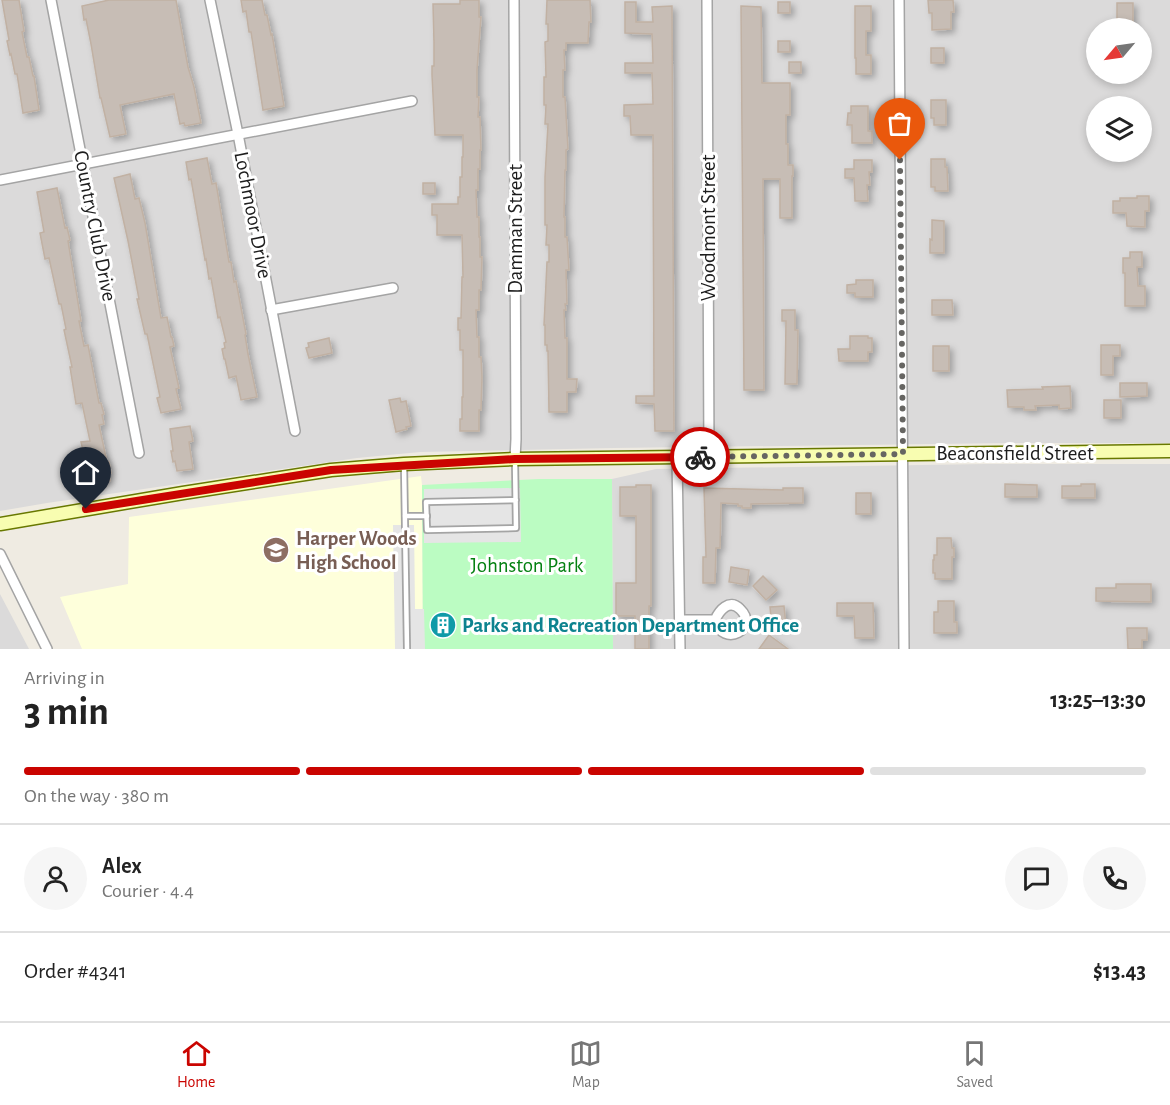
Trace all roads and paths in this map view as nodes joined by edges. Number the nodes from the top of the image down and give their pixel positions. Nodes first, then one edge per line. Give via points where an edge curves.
1 (51, 0) edge
2 (210, 0) edge
3 (514, 0) edge
4 (707, 0) edge
5 (899, 0) edge
6 (412, 101) dead end
7 (238, 134) junction
8 (84, 164) junction
9 (0, 180) edge
10 (393, 288) dead end
11 (271, 310) junction
12 (295, 431) dead end
13 (1170, 451) edge
14 (139, 453) dead end
15 (903, 454) junction
16 (709, 456) junction
17 (677, 457) junction
18 (515, 459) junction
19 (404, 464) junction
20 (516, 501) junction
21 (405, 516) junction
22 (427, 516) junction
23 (0, 524) edge
24 (0, 554) edge
25 (680, 620) junction
26 (715, 620) dead end
27 (46, 649) edge
28 (407, 649) edge
29 (680, 649) edge
30 (904, 649) edge

1 - 8 street, Country Club Drive
2 - 7 street, Lochmoor Drive
3 - 18 street, Damman Street
4 - 16 street, Woodmont Street
5 - 15 street
6 - 7 street
7 - 8 street
7 - 11 street, Lochmoor Drive
8 - 9 street
8 - 14 street, Country Club Drive
10 - 11 street
11 - 12 street, Lochmoor Drive
13 - 15 street, Beaconsfield Street
15 - 16 street, Beaconsfield Street
15 - 30 street
16 - 17 street, Beaconsfield Street
17 - 18 street, Beaconsfield Street
17 - 25 street
18 - 19 street, Beaconsfield Street
18 - 20 lane
19 - 21 lane
19 - 23 street, Beaconsfield Street via 331,470
20 - 22 lane via 426,502
20 - 22 lane via 516,528 427,530
21 - 22 lane
21 - 28 lane
24 - 27 street
25 - 26 street
25 - 29 street

